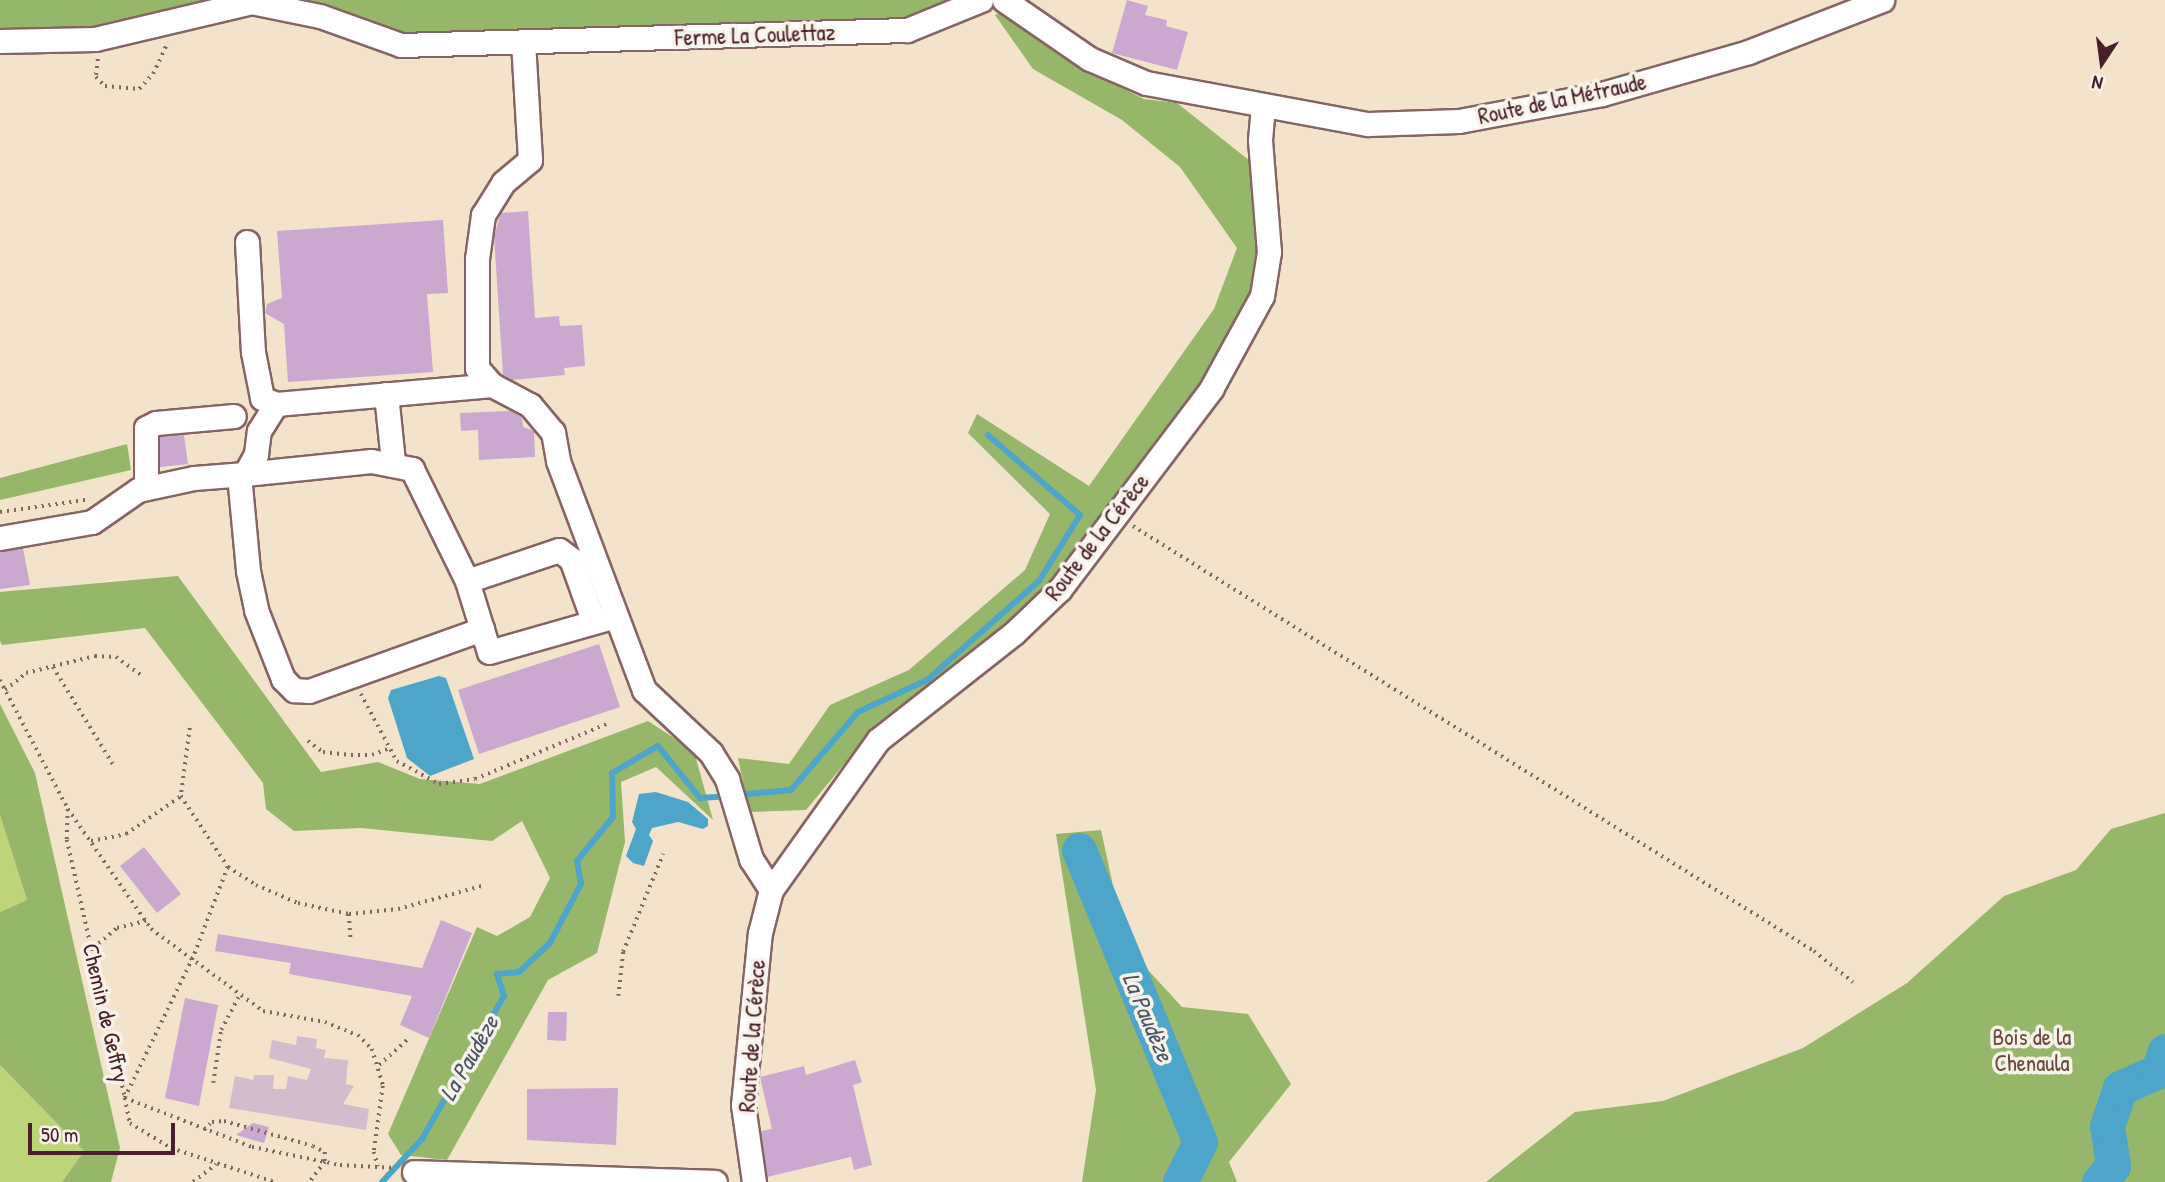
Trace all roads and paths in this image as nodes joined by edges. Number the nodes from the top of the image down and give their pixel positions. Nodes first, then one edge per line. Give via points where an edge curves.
1 (981, 0) edge
2 (1004, 0) edge
3 (1882, 0) edge
4 (181, 19) junction
5 (105, 36) junction
6 (0, 41) edge
7 (523, 42) junction
8 (1263, 106) junction
9 (247, 242) dead end
10 (492, 385) junction
11 (386, 394) junction
12 (276, 404) junction
13 (234, 416) dead end
14 (393, 462) junction
15 (242, 474) junction
16 (146, 488) junction
17 (124, 496) junction
18 (0, 512) edge
19 (1116, 515) junction
20 (0, 538) edge
21 (467, 581) junction
22 (604, 618) junction
23 (482, 629) junction
24 (53, 667) junction
25 (352, 676) junction
26 (144, 677) dead end
27 (0, 680) edge
28 (5, 690) junction
29 (610, 723) dead end
30 (190, 728) dead end
31 (308, 741) dead end
32 (390, 748) junction
33 (113, 764) dead end
34 (181, 796) junction
35 (68, 809) junction
36 (90, 841) junction
37 (663, 854) dead end
38 (228, 867) junction
39 (485, 886) dead end
40 (771, 890) junction
41 (349, 914) junction
42 (146, 921) junction
43 (351, 942) dead end
44 (93, 949) junction
45 (193, 958) junction
46 (1853, 982) dead end
47 (240, 994) junction
48 (618, 996) dead end
49 (408, 1039) dead end
50 (379, 1065) junction
51 (213, 1083) dead end
52 (125, 1098) junction
53 (204, 1130) junction
54 (325, 1162) junction
55 (216, 1164) junction
56 (414, 1172) dead end
57 (553, 1179) edge
58 (193, 1182) edge
59 (275, 1182) edge
60 (310, 1182) edge
61 (715, 1182) edge
62 (754, 1182) edge

1 - 7 street, Ferme La Coulettaz via 907,30
2 - 8 street, Route de la Métraude via 1090,59 1146,83
3 - 8 street, Route de la Métraude via 1748,52 1529,111 1459,121 1368,124
4 - 5 street, Ferme La Coulettaz
4 - 5 path via 153,74 139,89 104,86 96,77
4 - 7 street, Ferme La Coulettaz via 251,2 320,16 401,45
5 - 6 street, Ferme La Coulettaz
7 - 10 street via 530,160 503,183 483,215 477,259 477,368
8 - 19 street, Route de la Cérèce via 1269,252 1262,296 1212,388
9 - 12 street via 253,352 262,397
10 - 11 street
10 - 22 street via 530,405 552,432
11 - 12 street
11 - 14 street
12 - 15 street via 259,431 256,454
13 - 16 street via 156,423 146,428
14 - 15 street
14 - 21 street via 412,469
15 - 16 street
15 - 25 street via 250,584 283,679 294,690 309,691
16 - 17 street
17 - 18 path
17 - 20 street via 115,509 92,522
19 - 40 street, Route de la Cérèce via 1060,589 1032,616 878,740
19 - 46 path via 1814,951
21 - 22 street via 559,550 571,559
21 - 23 street
22 - 23 street via 489,652
22 - 40 street via 644,690 711,753 727,779 751,859
23 - 25 street
24 - 26 path via 95,656 116,657
24 - 28 path via 26,673
24 - 33 path
25 - 32 path
27 - 28 path, Chemin de Geffry
28 - 35 path, Chemin de Geffry
29 - 32 path via 475,779 439,784 408,770
30 - 34 path
31 - 32 path via 323,752 351,755 372,755
34 - 36 path via 126,834
34 - 38 path
35 - 36 path
35 - 44 path, Chemin de Geffry via 67,839
36 - 42 path
37 - 48 path via 623,953
38 - 41 path via 298,903
38 - 45 path
39 - 41 path via 398,909
40 - 62 street, Route de la Cérèce via 760,933 743,1105
41 - 43 path
42 - 44 path via 117,928
42 - 45 path
44 - 52 path, Chemin de Geffry
45 - 47 path
45 - 52 path
47 - 50 path via 263,1010 325,1022 358,1035
47 - 51 path via 221,1030
49 - 50 path
50 - 54 path, Chemin de Geffry via 383,1086 374,1152 379,1166
52 - 53 path, Chemin de Geffry
52 - 55 path via 130,1123 144,1134
53 - 54 path, Chemin de Geffry via 252,1147
53 - 54 path via 212,1122 224,1121 274,1133 325,1152
54 - 60 path
55 - 58 path
55 - 59 path
56 - 57 street
57 - 61 street

